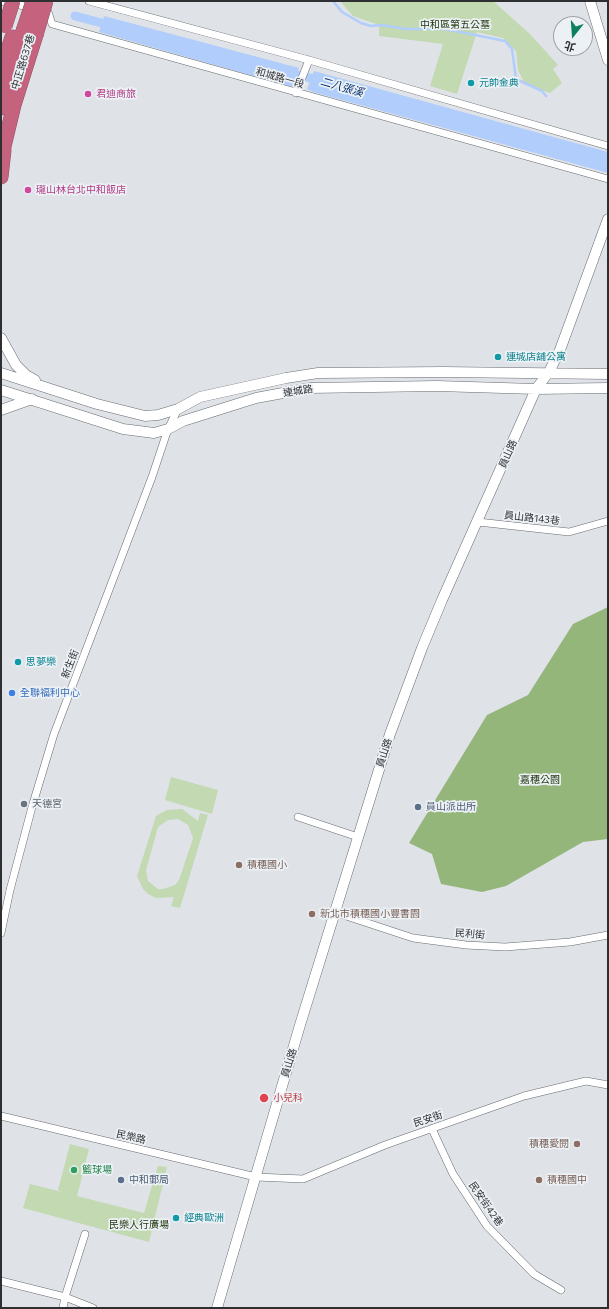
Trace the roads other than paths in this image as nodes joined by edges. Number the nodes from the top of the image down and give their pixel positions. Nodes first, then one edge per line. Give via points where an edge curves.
1 (13, 1) edge
2 (24, 1) edge
3 (33, 1) edge
4 (51, 1) edge
5 (89, 1) edge
6 (590, 1) edge
7 (3, 2) edge
8 (47, 7) edge
9 (1, 10) edge
10 (1, 40) edge
11 (309, 60) junction
12 (608, 60) edge
13 (1, 71) edge
14 (296, 93) junction
15 (1, 108) edge
16 (5, 144) junction
17 (608, 146) edge
18 (3, 161) edge
19 (1, 178) edge
20 (608, 179) edge
21 (608, 219) edge
22 (1, 338) edge
23 (549, 372) junction
24 (1, 373) edge
25 (608, 374) edge
26 (47, 387) junction
27 (608, 388) edge
28 (536, 389) junction
29 (1, 390) edge
30 (32, 399) junction
31 (178, 409) junction
32 (1, 410) edge
33 (168, 429) junction
34 (608, 521) edge
35 (478, 522) junction
36 (298, 817) dead end
37 (358, 837) junction
38 (334, 912) junction
39 (1, 933) edge
40 (608, 935) edge
41 (608, 1084) edge
42 (1, 1116) edge
43 (432, 1129) junction
44 (256, 1177) junction
45 (85, 1234) dead end
46 (1, 1281) edge
47 (561, 1290) dead end
48 (64, 1297) junction
49 (63, 1308) edge
50 (93, 1308) edge
51 (217, 1308) edge

1 - 10 highway, bridge
2 - 13 highway
3 - 15 highway, bridge
4 - 8 street, 中正路637巷
5 - 11 street
6 - 12 main road
7 - 8 street
7 - 9 street
8 - 14 street, 和城路一段 via 52,24
8 - 16 highway, bridge via 14,105
8 - 18 street, 中正路637巷
11 - 14 street
11 - 17 street
14 - 20 street, 和城路一段
16 - 18 highway
16 - 19 highway
18 - 19 street, 中正路637巷
21 - 23 main road, 員山路 via 570,325
22 - 26 main road via 16,365 26,376
23 - 25 main road, 連城路
23 - 28 main road, 員山路
23 - 31 main road, 連城路 via 318,373 200,397
24 - 26 main road, 連城路
26 - 31 main road, 連城路 via 97,404 145,416
27 - 28 main road, 連城路
28 - 33 main road, 連城路 via 436,386 310,388 256,398 183,421
28 - 35 main road, 員山路
29 - 30 main road, 連城路
30 - 32 main road
30 - 33 main road, 連城路 via 123,429 154,433
31 - 33 street, 新生街
33 - 39 street, 新生街 via 54,734 32,807
34 - 35 street, 員山路143巷 via 569,532
35 - 37 main road, 員山路 via 430,628 390,734
36 - 37 street
37 - 38 main road, 員山路
38 - 40 street, 民利街 via 413,938 466,945 505,947 555,944
38 - 44 main road, 員山路
41 - 43 street, 民安街 via 586,1081 524,1096
42 - 44 street, 民樂路
43 - 44 street, 民安街 via 303,1178
43 - 47 street, 民安街42巷 via 453,1174 486,1226 534,1274
44 - 51 main road, 員山路
45 - 48 street
46 - 48 street
48 - 49 street
48 - 50 street

